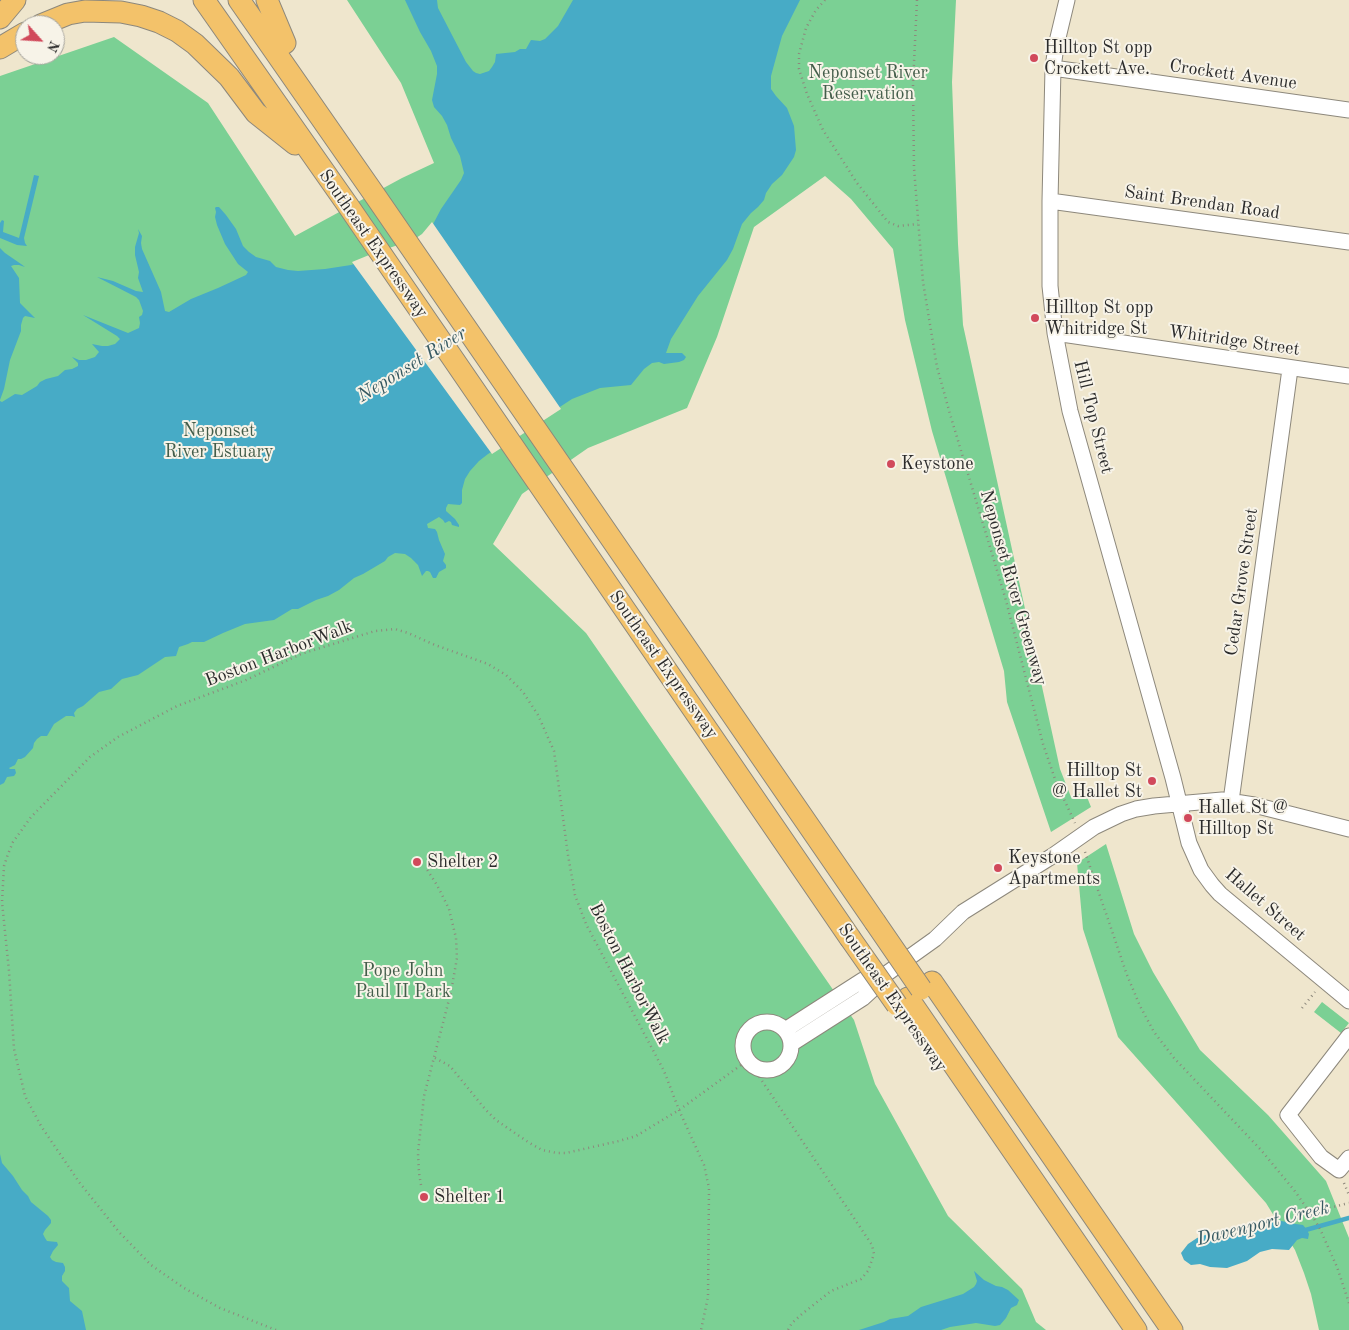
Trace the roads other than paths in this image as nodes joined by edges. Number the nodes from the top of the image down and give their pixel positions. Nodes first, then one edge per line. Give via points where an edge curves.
1 (15, 0) edge
2 (204, 0) edge
3 (220, 0) edge
4 (239, 0) edge
5 (255, 0) edge
6 (266, 0) edge
7 (1067, 0) edge
8 (65, 15) edge
9 (0, 18) edge
10 (15, 39) edge
11 (285, 43) junction
12 (0, 48) edge
13 (1053, 68) junction
14 (1349, 110) edge
15 (313, 158) junction
16 (367, 197) junction
17 (1050, 201) junction
18 (1349, 242) edge
19 (1055, 333) junction
20 (1290, 369) junction
21 (1349, 376) edge
22 (555, 471) junction
23 (1231, 801) junction
24 (1179, 804) junction
25 (1349, 829) edge
26 (868, 926) junction
27 (886, 974) junction
28 (915, 994) junction
29 (1349, 1001) edge
30 (785, 1030) junction
31 (1349, 1036) edge
32 (791, 1044) junction
33 (1349, 1158) edge
34 (1120, 1330) edge
35 (1136, 1330) edge
36 (1155, 1330) edge
37 (1172, 1330) edge

1 - 9 highway
2 - 15 highway, Southeast Expressway
3 - 16 highway
4 - 16 highway
5 - 11 highway, Southeast Expressway
6 - 11 highway
7 - 13 street, Hill Top Street
8 - 15 highway via 86,11 122,12 178,31 229,77 256,112
10 - 12 highway
11 - 16 highway, Southeast Expressway
13 - 14 street, Crockett Avenue
13 - 17 street, Hill Top Street
15 - 16 highway, Southeast Expressway
16 - 22 highway, Southeast Expressway
16 - 22 highway, Southeast Expressway
17 - 18 street, Saint Brendan Road
17 - 19 street, Hill Top Street via 1050,286
19 - 20 street, Whitridge Street
19 - 24 street, Hill Top Street via 1070,411
20 - 21 street, Whitridge Street
20 - 23 street, Cedar Grove Street
22 - 26 highway, Southeast Expressway
22 - 26 highway, Southeast Expressway
23 - 24 street
23 - 25 street
24 - 27 street via 1136,809 1101,823 963,912 935,939
24 - 29 street, Hallet Street via 1192,852 1212,885
26 - 28 highway, Southeast Expressway, bridge
26 - 28 highway, Southeast Expressway
27 - 30 street via 855,984
27 - 32 street via 863,998
28 - 34 highway, Southeast Expressway
28 - 35 highway
28 - 36 highway
28 - 37 highway, Southeast Expressway
30 - 32 street
30 - 32 street via 773,1023 759,1023 748,1031 743,1042 744,1055 753,1066 775,1069 787,1060
31 - 33 street via 1288,1115 1321,1157 1339,1170

